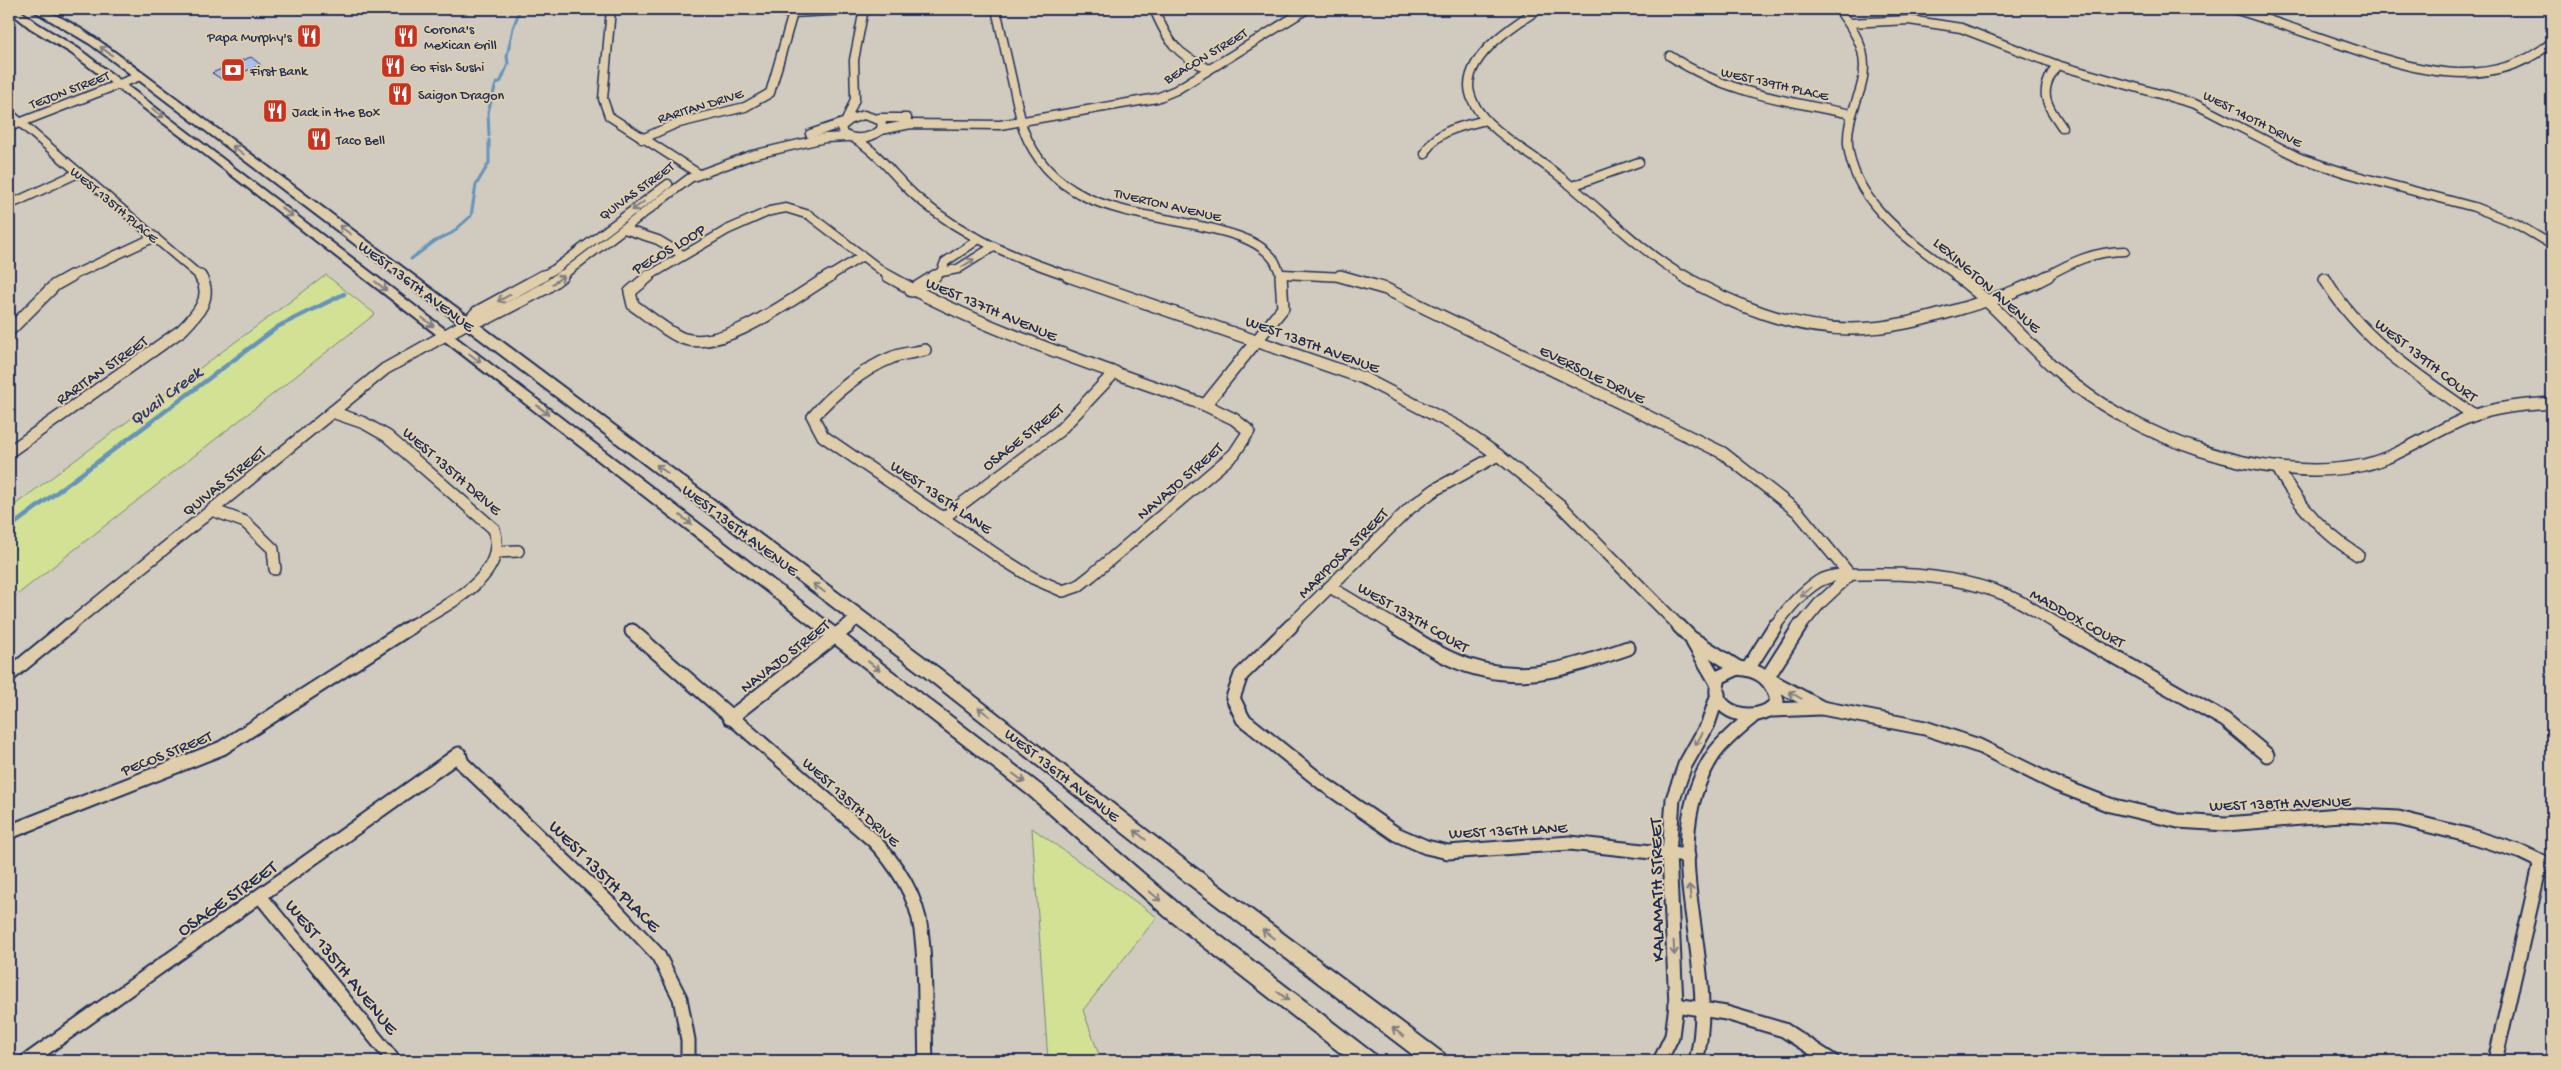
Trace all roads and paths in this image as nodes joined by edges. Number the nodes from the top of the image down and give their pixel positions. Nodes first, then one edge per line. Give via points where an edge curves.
1 (12, 9) edge
2 (36, 9) edge
3 (611, 9) edge
4 (757, 9) edge
5 (864, 9) edge
6 (996, 9) edge
7 (1154, 9) edge
8 (1307, 9) edge
9 (1539, 9) edge
10 (1838, 9) edge
11 (2234, 9) edge
12 (793, 13) junction
13 (1849, 23) junction
14 (2552, 42) edge
15 (2541, 52) junction
16 (1670, 56) dead end
17 (2552, 56) edge
18 (2057, 65) junction
19 (1209, 69) junction
20 (140, 76) junction
21 (119, 84) junction
22 (855, 100) junction
23 (9, 113) edge
24 (1851, 114) junction
25 (877, 118) junction
26 (1021, 120) junction
27 (1486, 120) junction
28 (845, 122) junction
29 (20, 123) junction
30 (2062, 127) dead end
31 (9, 128) edge
32 (879, 132) junction
33 (851, 138) junction
34 (642, 139) junction
35 (1425, 154) dead end
36 (880, 156) junction
37 (1639, 162) dead end
38 (695, 172) junction
39 (78, 173) junction
40 (1572, 186) junction
41 (9, 205) edge
42 (784, 208) joint
43 (624, 229) junction
44 (155, 238) junction
45 (979, 240) junction
46 (2552, 245) edge
47 (992, 246) junction
48 (2125, 251) dead end
49 (683, 255) junction
50 (861, 257) junction
51 (941, 272) junction
52 (1283, 274) junction
53 (2325, 279) dead end
54 (912, 291) junction
55 (1987, 300) junction
56 (204, 303) joint
57 (467, 323) junction
58 (9, 331) edge
59 (446, 336) junction
60 (1257, 341) junction
61 (925, 350) dead end
62 (1115, 372) junction
63 (2552, 403) edge
64 (1205, 406) junction
65 (332, 412) junction
66 (2474, 415) junction
67 (9, 452) edge
68 (1498, 455) junction
69 (2277, 467) junction
70 (212, 510) junction
71 (943, 518) junction
72 (518, 551) dead end
73 (498, 552) junction
74 (2358, 555) dead end
75 (275, 569) dead end
76 (1850, 575) junction
77 (1330, 587) junction
78 (1063, 591) joint
79 (858, 618) junction
80 (632, 631) dead end
81 (835, 636) junction
82 (1691, 638) junction
83 (1628, 648) dead end
84 (1743, 669) junction
85 (9, 676) edge
86 (1767, 679) junction
87 (1717, 689) junction
88 (1233, 698) joint
89 (1822, 708) junction
90 (1772, 710) junction
91 (1752, 717) junction
92 (730, 718) junction
93 (2267, 755) dead end
94 (447, 765) joint
95 (9, 832) edge
96 (1669, 854) junction
97 (1688, 856) junction
98 (2549, 864) edge
99 (260, 896) junction
100 (1676, 1005) junction
101 (1703, 1010) junction
102 (27, 1061) edge
103 (394, 1061) edge
104 (688, 1061) edge
105 (926, 1061) edge
106 (1367, 1061) edge
107 (1437, 1061) edge
108 (1660, 1061) edge
109 (1696, 1061) edge
110 (1832, 1061) edge
111 (2495, 1061) edge

1 - 21 main road, WEST 136TH AVENUE
20 -> 2 main road, WEST 136TH AVENUE via 94,42
3 - 34 street via 603,99 609,116
4 - 12 street
5 - 12 street
5 - 22 street via 854,60
6 - 26 street, TIVERTON AVENUE
7 - 19 street via 1168,42 1179,55
8 - 19 street, BEACON STREET
9 - 27 street via 1484,53 1473,68 1470,93
10 - 13 street, LEXINGTON AVENUE
11 - 15 street via 2402,66 2433,72 2480,73 2500,69
12 - 34 street, RARITAN DRIVE via 770,93 745,107 675,124
13 - 18 street, WEST 140TH DRIVE via 1909,20 1946,24
13 - 24 street, LEXINGTON AVENUE via 1865,58 1863,88
14 - 15 street
15 - 17 street
16 - 24 street, WEST 139TH PLACE via 1698,76 1724,87
18 - 30 street via 2046,79 2044,96
18 - 46 street, WEST 140TH DRIVE via 2195,104 2300,158 2474,207 2515,223
19 - 26 street, BEACON STREET via 1157,98
20 - 21 street, TEJON STREET
57 -> 20 main road, WEST 136TH AVENUE
21 - 29 street, TEJON STREET
21 -> 59 main road, WEST 136TH AVENUE
22 - 25 street
22 - 28 street
23 - 29 street, WEST 135TH PLACE
24 - 55 street, LEXINGTON AVENUE via 1848,150 1851,165 1864,190 1899,229
25 - 26 street, BEACON STREET via 934,116
25 - 28 street, QUIVAS STREET via 864,116
25 - 32 street via 883,124
26 - 32 street, BEACON STREET via 976,127 938,123 899,125
26 - 52 street, TIVERTON AVENUE via 1036,158 1078,194 1138,215 1234,233 1266,252
27 - 35 street via 1455,129 1433,140
27 - 40 street
28 - 33 street via 840,131
28 - 38 street, QUIVAS STREET via 824,131 745,150
29 - 31 street, TEJON STREET
29 - 39 street, WEST 135TH PLACE
32 - 33 street, QUIVAS STREET via 867,138
32 - 36 street via 876,144
33 - 36 street, WEST 138TH AVENUE
33 - 38 street, QUIVAS STREET via 825,138
34 - 38 street
36 - 45 street, WEST 138TH AVENUE via 912,193
37 - 40 street
38 - 43 street, QUIVAS STREET
38 -> 57 street, QUIVAS STREET via 665,186 555,269 477,312
39 - 41 street
39 - 44 street, WEST 135TH PLACE
40 - 55 street via 1636,245 1674,271 1736,301 1789,319 1841,330 1876,329
42 - 49 street, PECOS LOOP via 751,217
42 - 50 street, WEST 137TH AVENUE via 809,215
43 - 49 street via 658,240
57 -> 43 street, QUIVAS STREET via 488,318 546,288
44 - 56 street, WEST 135TH PLACE via 204,280
44 - 58 street via 55,285
45 - 47 street, WEST 138TH AVENUE
45 - 51 street via 944,262
51 -> 47 street via 958,269
47 - 60 street, WEST 138TH AVENUE via 1038,266
48 - 55 street via 2107,249 2087,254 2040,281
49 - 50 street, PECOS LOOP via 635,284 630,299 633,306 683,339 706,342 738,332
50 - 54 street, WEST 137TH AVENUE
51 - 54 street
52 - 60 street via 1283,308
52 - 76 street, EVERSOLE DRIVE via 1337,276 1386,289 1723,453 1798,512
53 - 66 street, WEST 139TH COURT via 2343,308 2374,340
54 - 62 street, WEST 137TH AVENUE via 994,328
55 - 69 street, LEXINGTON AVENUE via 2069,381 2119,415 2194,447
56 - 67 street, RARITAN STREET via 196,317 172,337
57 - 59 street, QUIVAS STREET
79 -> 57 main road, WEST 136TH AVENUE
59 - 65 street, QUIVAS STREET via 380,373
59 -> 81 main road, WEST 136TH AVENUE
60 - 64 street
60 - 68 street, WEST 138TH AVENUE via 1363,378 1440,417
61 - 71 street, WEST 136TH LANE via 890,358 830,399 813,417 823,436
62 - 64 street, WEST 137TH AVENUE
62 - 71 street, OSAGE STREET via 1059,431
63 - 66 street, LEXINGTON AVENUE via 2496,409
64 - 78 street, NAVAJO STREET via 1229,415 1249,431 1234,454 1092,576
65 - 70 street, QUIVAS STREET
65 - 73 street, WEST 135TH DRIVE via 388,436 494,529 499,543
66 - 69 street, LEXINGTON AVENUE via 2402,452 2368,464 2335,468
68 - 77 street, MARIPOSA STREET via 1436,489 1410,508
68 - 82 street, WEST 138TH AVENUE via 1560,505
69 - 74 street via 2298,503 2336,541
70 - 75 street via 245,522 273,550
70 - 85 street, QUIVAS STREET
71 - 78 street, WEST 136TH LANE via 1034,578
72 - 73 street
73 - 95 street, PECOS STREET via 490,568 473,586 209,754
76 -> 84 street, MADDOX COURT via 1819,581 1789,607
76 - 86 street via 1806,617
76 - 93 street, MADDOX COURT via 1898,573 1941,576 2008,596 2225,720
77 - 83 street, WEST 137TH COURT via 1450,659 1485,672 1524,674 1564,670
77 - 88 street, MARIPOSA STREET via 1241,675
79 - 81 street, NAVAJO STREET
107 -> 79 main road, WEST 136TH AVENUE
80 - 92 street, WEST 135TH DRIVE
81 - 92 street, NAVAJO STREET
81 -> 106 main road, WEST 136TH AVENUE via 1036,791 1168,906
82 - 84 street, WEST 138TH AVENUE
82 - 87 street, WEST 138TH AVENUE
84 - 86 street
84 - 87 street via 1724,673
89 -> 86 street, WEST 138TH AVENUE
86 - 90 street via 1776,692 1776,705
87 - 91 street via 1727,707
87 -> 96 street, KALAMATH STREET via 1708,724 1678,780 1673,799
88 - 96 street, WEST 136TH LANE via 1243,719 1318,780 1396,834 1426,847 1448,852 1570,843
89 - 90 street, WEST 138TH AVENUE
89 - 98 street, WEST 138TH AVENUE via 1925,728 1979,746 2110,806 2178,821 2226,824 2340,814 2398,818 2466,834
90 - 91 street
91 - 97 street, KALAMATH STREET via 1728,737 1703,771 1690,807
92 - 105 street, WEST 135TH DRIVE via 888,855 906,884 921,930
94 - 99 street, OSAGE STREET
94 - 104 street, WEST 135TH PLACE via 459,754 462,763 613,906 658,955 680,998 688,1040
96 - 97 street, WEST 136TH LANE
96 -> 100 street, KALAMATH STREET
101 -> 97 street, KALAMATH STREET
98 - 111 street
99 - 102 street, OSAGE STREET
99 - 103 street, WEST 135TH AVENUE
100 - 101 street
100 - 108 street, KALAMATH STREET via 1672,1036
101 - 109 street, KALAMATH STREET via 1702,1041
101 - 110 street via 1754,1020 1784,1030

